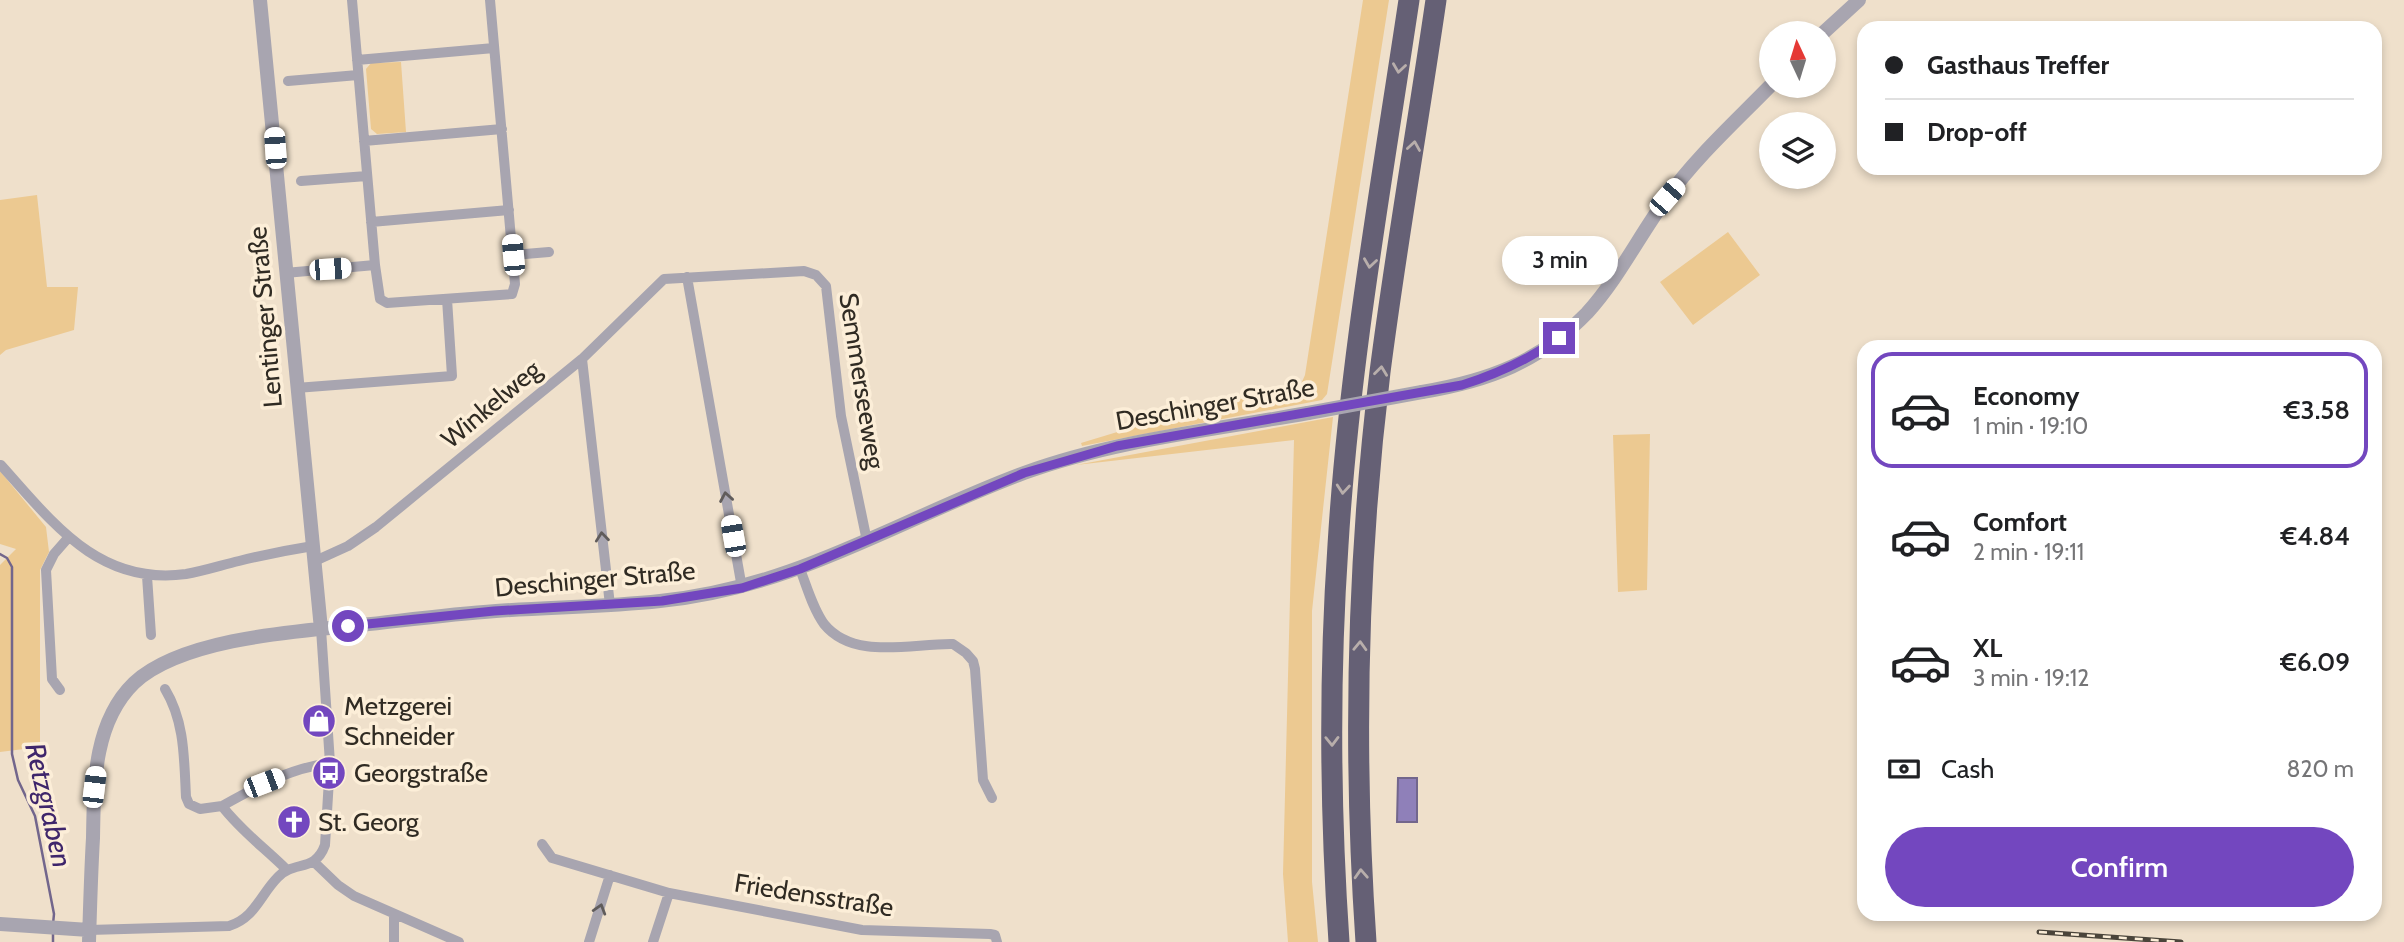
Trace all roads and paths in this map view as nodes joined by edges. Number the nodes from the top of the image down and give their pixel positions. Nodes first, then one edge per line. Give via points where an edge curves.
1 (260, 0) edge
2 (352, 0) edge
3 (490, 0) edge
4 (1409, 0) edge
5 (1436, 0) edge
6 (1858, 0) edge
7 (1836, 21) edge
8 (494, 47) junction
9 (357, 60) junction
10 (358, 75) junction
11 (288, 81) dead end
12 (1759, 98) edge
13 (502, 129) junction
14 (364, 141) junction
15 (367, 176) junction
16 (301, 181) dead end
17 (509, 210) junction
18 (372, 222) junction
19 (549, 252) dead end
20 (513, 255) junction
21 (375, 265) junction
22 (285, 273) junction
23 (687, 277) junction
24 (447, 299) junction
25 (582, 359) junction
26 (296, 388) junction
27 (1, 465) edge
28 (68, 538) junction
29 (867, 541) junction
30 (314, 554) junction
31 (800, 569) junction
32 (147, 576) junction
33 (742, 588) junction
34 (610, 605) junction
35 (321, 629) junction
36 (151, 635) dead end
37 (165, 689) dead end
38 (60, 690) dead end
39 (330, 763) junction
40 (992, 798) dead end
41 (222, 806) junction
42 (542, 844) dead end
43 (314, 862) junction
44 (286, 870) junction
45 (610, 875) junction
46 (669, 893) junction
47 (394, 914) junction
48 (0, 924) edge
49 (862, 930) junction
50 (89, 936) edge
51 (996, 938) edge
52 (394, 942) edge
53 (459, 942) edge
54 (589, 942) edge
55 (653, 942) edge
56 (860, 942) edge
57 (1339, 942) edge
58 (1366, 942) edge

1 - 22 street, Lentinger Straße
2 - 9 street
3 - 8 street
4 -> 57 highway via 1354,369 1338,545 1332,706
58 -> 5 highway via 1358,705 1364,546 1380,372
6 - 7 street
8 - 9 street
8 - 13 street
9 - 10 street
10 - 11 street
10 - 14 street
12 - 29 street, Deschinger Straße, bridge via 1667,197 1588,311 1531,358 1501,373 1462,385 1117,446 1067,459
13 - 14 street
13 - 17 street
14 - 15 street
15 - 16 street
15 - 18 street
17 - 18 street
17 - 20 street
18 - 21 street
19 - 20 street
20 - 24 street via 512,294
21 - 22 street
21 - 24 street via 380,299 387,303
22 - 26 street, Lentinger Straße
23 - 25 street, Winkelweg via 664,279
23 - 29 street, Semmerseeweg via 804,271 826,286 841,416
33 -> 23 street
24 - 26 street via 452,376
25 - 30 street, Winkelweg via 376,527 348,546
34 -> 25 street
26 - 30 street, Lentinger Straße
27 - 28 street
28 - 32 street via 105,563
28 - 38 street via 47,570 52,679
29 - 31 street, Deschinger Straße
30 - 32 street, Winkelweg via 256,557 187,574
30 - 35 street, Lentinger Straße
31 - 33 street, Deschinger Straße
31 - 40 street via 819,615 838,636 874,648 953,644 972,661 983,780
32 - 36 street
33 - 34 street, Deschinger Straße
34 - 35 street, Deschinger Straße via 494,611
35 - 39 street
35 - 50 street, Deschinger Straße via 190,653 155,668 118,703 98,752
37 - 41 street via 177,710 189,804 200,809
39 - 41 street via 264,783
39 - 43 street via 325,845
41 - 44 street
42 - 45 street, Friedensstraße via 552,858
43 - 44 street
43 - 47 street via 354,896
44 - 50 street via 251,915 239,923
45 - 46 street, Friedensstraße
54 -> 45 street
46 - 49 street, Friedensstraße
46 - 55 street
47 - 52 street
47 - 53 street
48 - 50 street via 54,927
49 - 51 street, Friedensstraße
49 - 56 street

